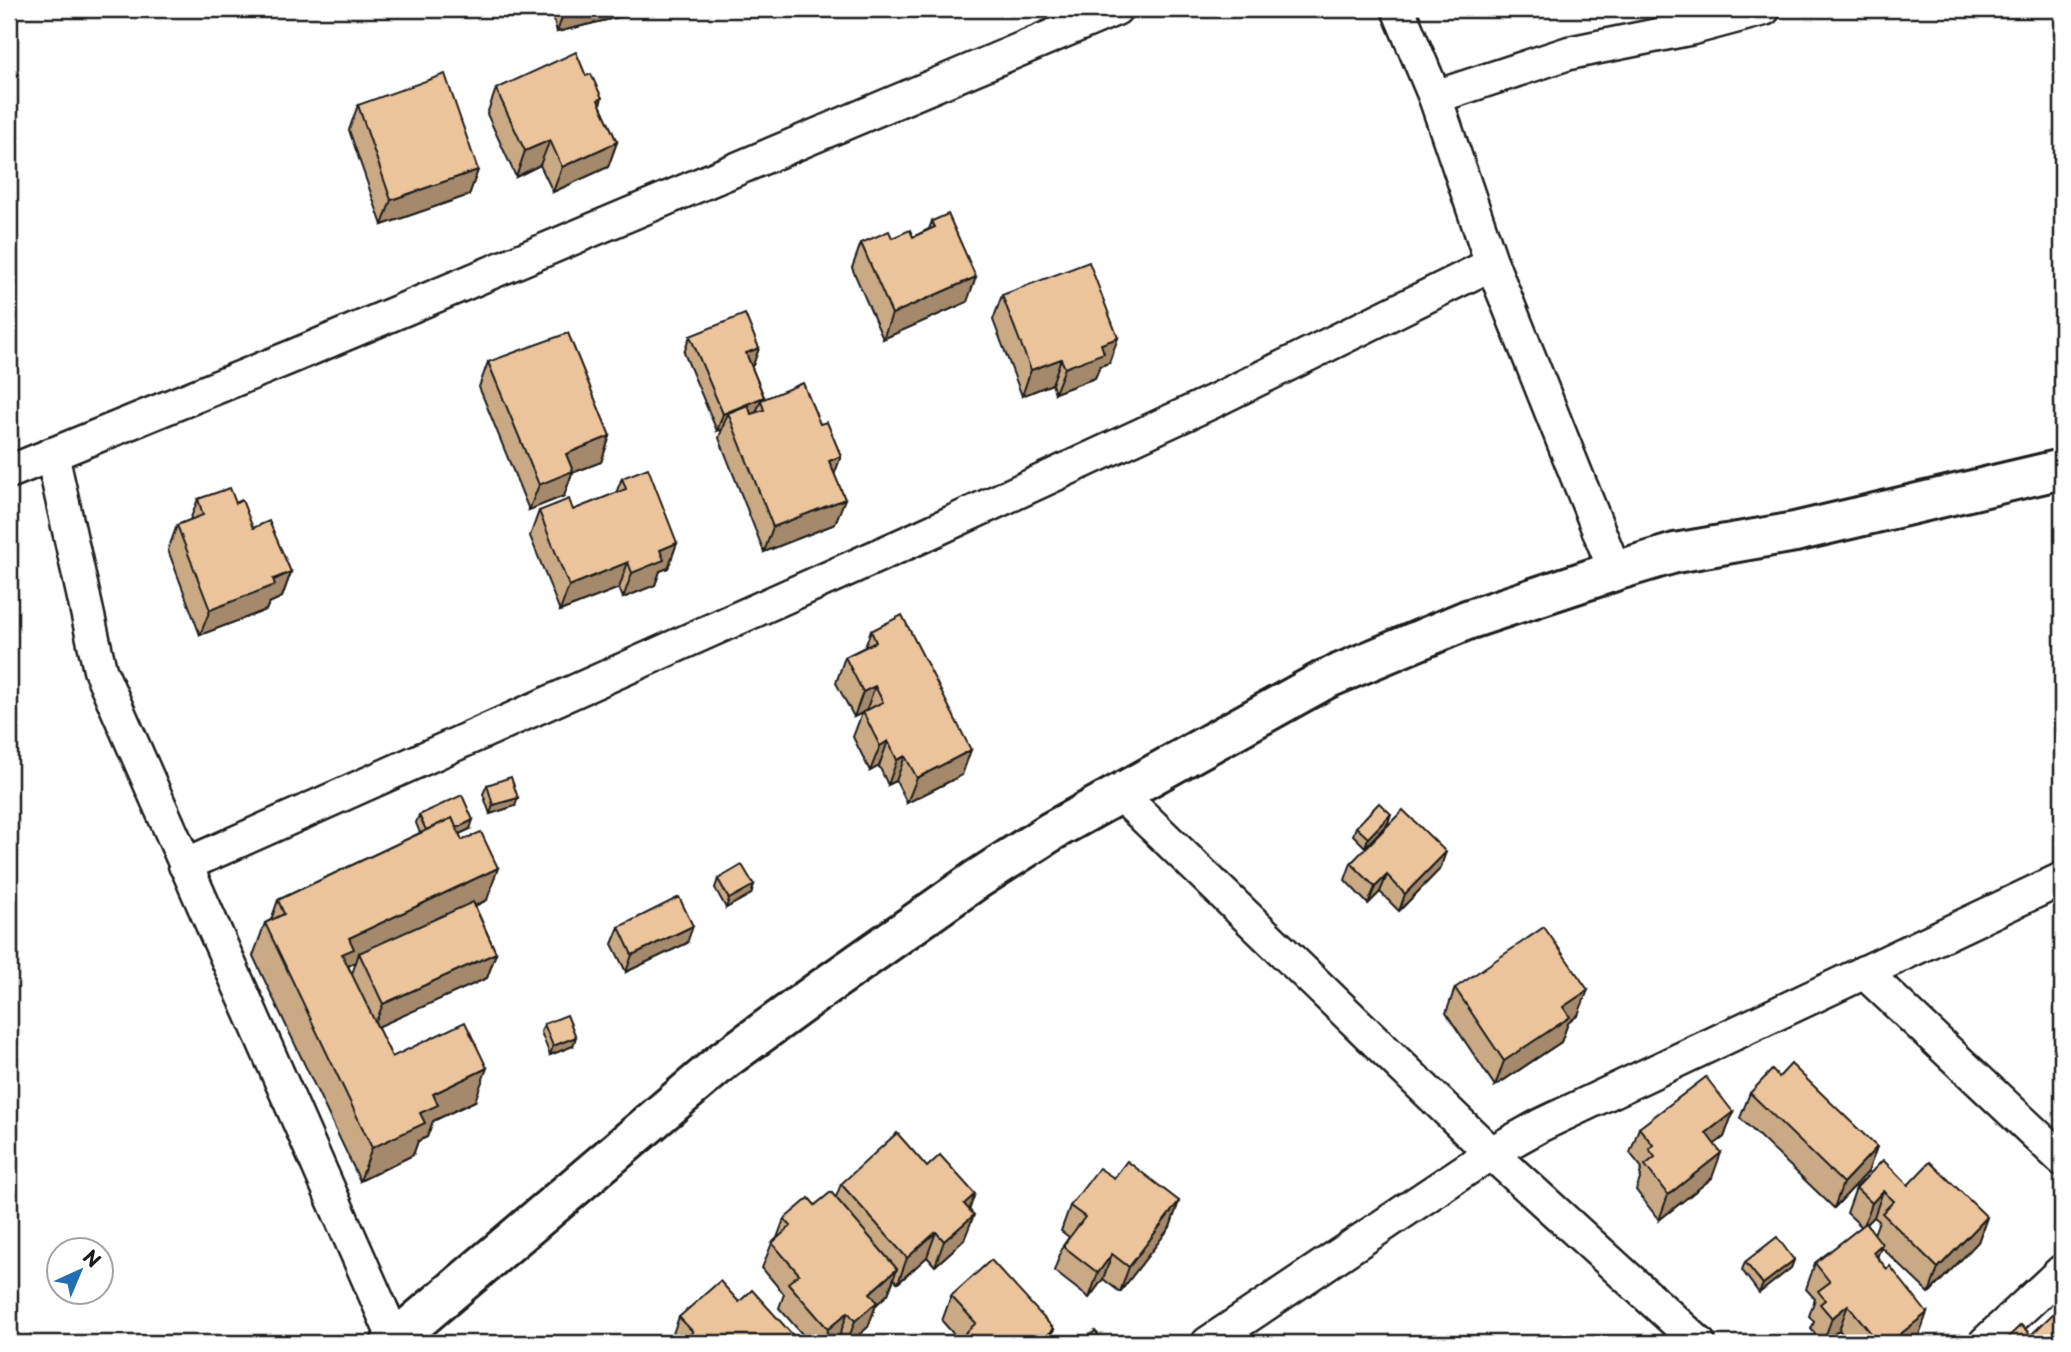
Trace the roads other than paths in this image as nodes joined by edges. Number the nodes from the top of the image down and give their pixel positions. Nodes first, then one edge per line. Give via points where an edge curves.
1 (1116, 9) edge
2 (1398, 9) edge
3 (1763, 9) edge
4 (1435, 97) junction
5 (1492, 264) junction
6 (52, 454) junction
7 (2062, 470) edge
8 (9, 472) edge
9 (1615, 570) junction
10 (1118, 792) junction
11 (185, 865) junction
12 (2062, 879) edge
13 (1864, 972) junction
14 (1491, 1153) junction
15 (2062, 1159) edge
16 (2062, 1271) edge
17 (393, 1342) edge
18 (1208, 1343) edge
19 (1699, 1343) edge
20 (1985, 1343) edge

1 - 6 street
2 - 4 street
3 - 4 street via 1569,53
4 - 5 street
5 - 9 street
5 - 11 street via 1214,401 957,520
6 - 8 street
6 - 11 street via 100,670
7 - 9 main road
9 - 10 main road via 1467,620 1326,678
10 - 14 street
10 - 17 main road via 976,880 724,1060
11 - 17 street
12 - 13 street
13 - 14 street
13 - 15 street
14 - 18 street
14 - 19 street
16 - 20 street

